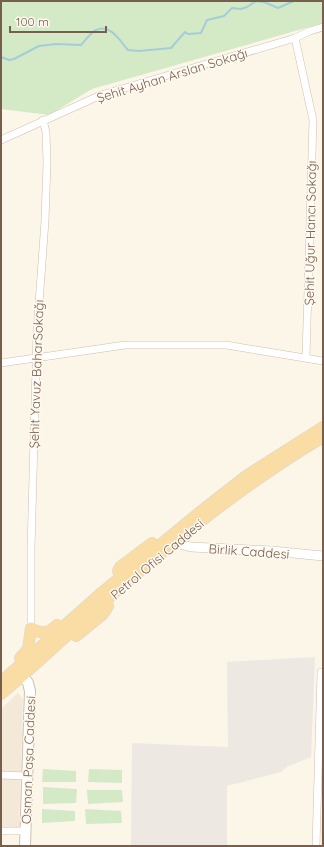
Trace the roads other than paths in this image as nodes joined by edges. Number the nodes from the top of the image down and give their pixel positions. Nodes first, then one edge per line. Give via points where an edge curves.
1 (323, 27) edge
2 (295, 38) junction
3 (43, 120) junction
4 (1, 140) edge
5 (306, 357) junction
6 (36, 358) junction
7 (323, 361) edge
8 (1, 363) edge
9 (323, 427) edge
10 (323, 437) edge
11 (176, 542) junction
12 (323, 556) edge
13 (124, 580) junction
14 (103, 598) junction
15 (31, 628) junction
16 (323, 672) edge
17 (23, 676) junction
18 (1, 678) edge
19 (1, 682) edge
20 (1, 694) edge
21 (321, 753) edge
22 (1, 775) edge
23 (27, 776) junction
24 (1, 831) edge
25 (25, 831) junction
26 (25, 846) edge
27 (316, 846) edge

1 - 2 street, Şehit Ayhan Arslan Sokağı
2 - 3 street, Şehit Ayhan Arslan Sokağı via 101,95
2 - 5 street, Şehit Uğur Hancı Sokağı via 313,120
3 - 4 street, Şehit Ayhan Arslan Sokağı
3 - 6 street, Şehit Yavuz BaharSokağı via 46,132 47,169
5 - 6 street via 226,345 145,344
5 - 7 street
6 - 8 street
6 - 15 street, Şehit Yavuz BaharSokağı
9 - 13 main road via 246,476 125,563 118,571
10 - 11 main road, Petrol Ofisi Caddesi via 234,496
11 - 12 street, Birlik Caddesi via 191,547
11 - 13 main road, Petrol Ofisi Caddesi
13 - 14 main road, Petrol Ofisi Caddesi
14 - 15 main road via 94,594 46,633
14 - 17 main road via 108,606 100,617
14 - 19 main road, Petrol Ofisi Caddesi
15 - 18 main road via 26,653
16 - 21 street
17 - 20 main road
17 - 23 main road, Osman Paşa Caddesi via 30,691
21 - 27 street
22 - 23 street
23 - 25 main road, Osman Paşa Caddesi
24 - 25 street
25 - 26 main road, Osman Paşa Caddesi

